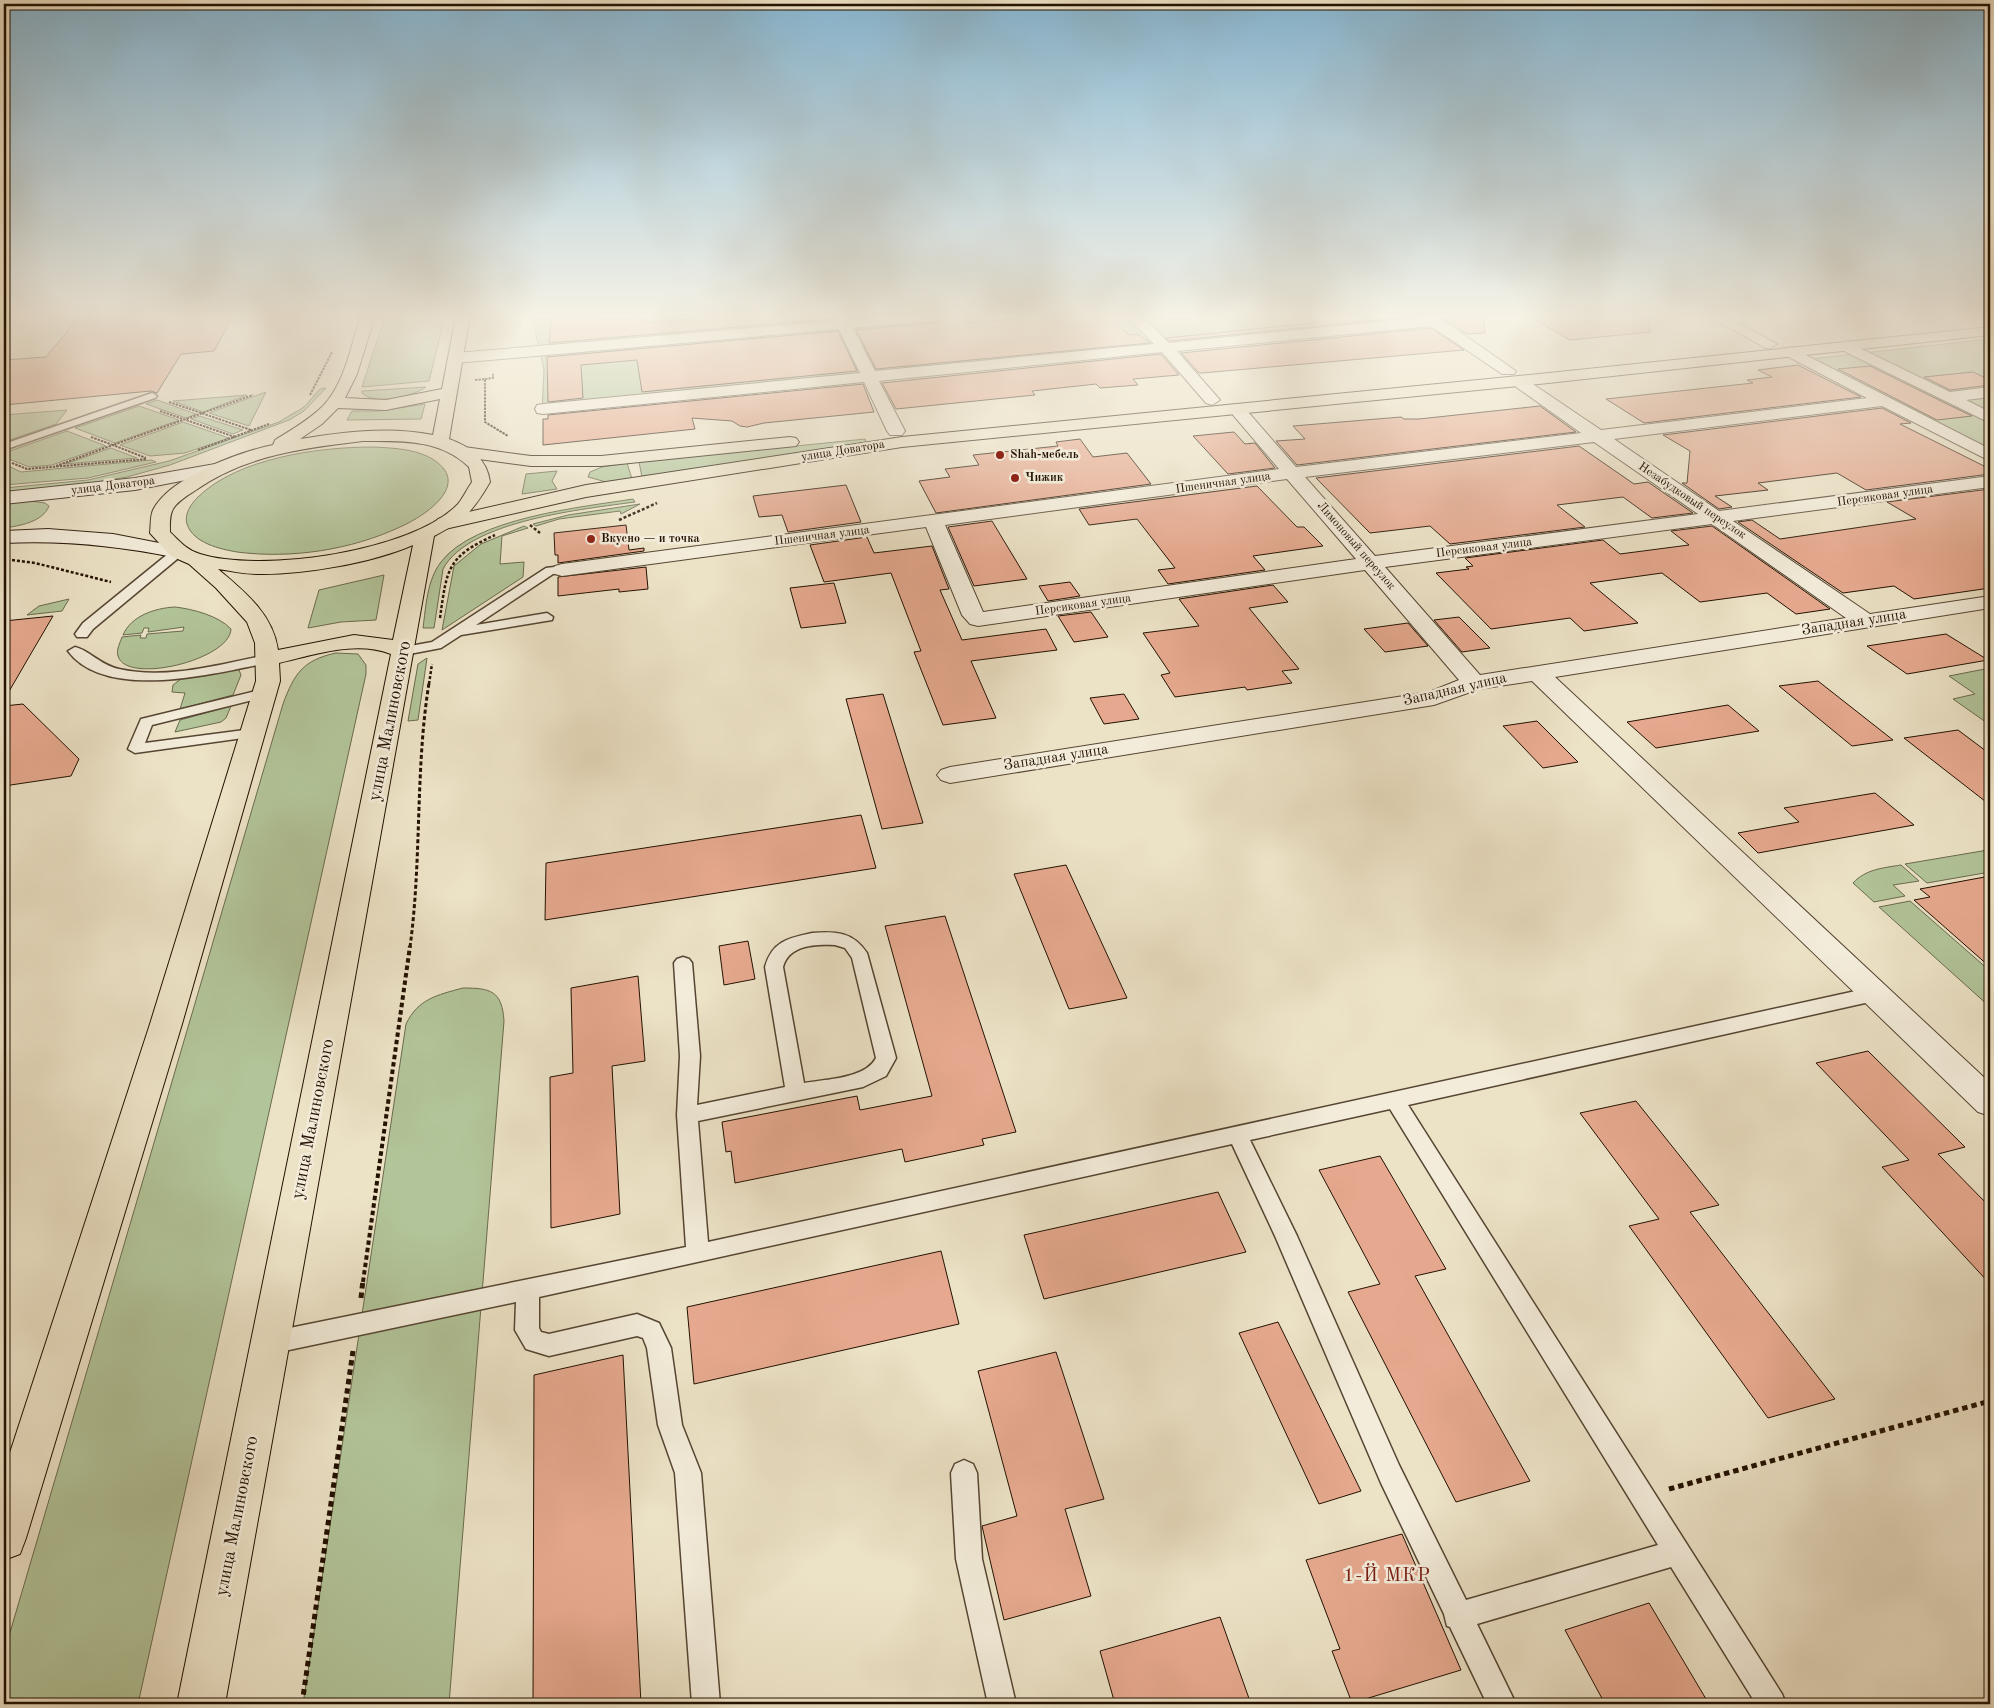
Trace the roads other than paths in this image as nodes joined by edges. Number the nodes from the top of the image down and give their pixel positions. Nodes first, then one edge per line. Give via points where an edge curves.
1 (152, 396) road end
2 (419, 396) edge
3 (448, 396) edge
4 (679, 396) edge
5 (879, 396) edge
6 (1208, 396) edge
7 (1266, 396) edge
8 (1348, 396) edge
9 (1541, 396) edge
10 (1874, 396) edge
11 (1960, 396) edge
12 (338, 397) joint
13 (1950, 397) joint
14 (1212, 400) junction
15 (1884, 401) junction
16 (543, 409) dead end
17 (1236, 409) junction
18 (1990, 418) edge
19 (896, 431) junction
20 (1598, 436) junction
21 (440, 443) junction
22 (4, 447) edge
23 (272, 450) junction
24 (464, 452) junction
25 (1990, 456) edge
26 (601, 461) junction
27 (221, 468) junction
28 (1292, 473) junction
29 (1990, 481) edge
30 (586, 492) junction
31 (36, 495) junction
32 (4, 498) edge
33 (1718, 518) junction
34 (934, 522) junction
35 (435, 528) junction
36 (12, 536) edge
37 (187, 556) junction
38 (1371, 562) junction
39 (562, 570) joint
40 (1990, 602) edge
41 (546, 617) dead end
42 (1865, 621) junction
43 (457, 632) junction
44 (82, 634) dead end
45 (420, 648) junction
46 (75, 652) dead end
47 (267, 659) junction
48 (1538, 674) junction
49 (1474, 683) junction
50 (264, 693) junction
51 (252, 733) junction
52 (950, 775) dead end
53 (683, 963) dead end
54 (1874, 994) junction
55 (796, 1092) junction
56 (1394, 1099) junction
57 (1990, 1103) edge
58 (687, 1114) junction
59 (1236, 1134) junction
60 (698, 1254) junction
61 (528, 1289) junction
62 (270, 1343) junction
63 (964, 1473) dead end
64 (4, 1538) edge
65 (1678, 1552) junction
66 (1457, 1616) junction
67 (201, 1704) edge
68 (706, 1704) edge
69 (1002, 1704) edge
70 (1502, 1704) edge
71 (1772, 1704) edge

1 - 22 lane
2 - 12 main road via 386,405
3 - 21 main road
4 - 16 street
5 - 19 street
6 - 14 street
7 - 14 main road, улица Доватора
8 - 17 main road, улица Доватора
9 - 20 street, Незабудковый переулок
10 - 15 street
11 - 13 street
12 - 23 main road via 320,418
13 - 18 street
14 - 19 main road, улица Доватора
15 - 20 street, Пшеничная улица
15 - 25 street
17 - 28 street, Лимоновый переулок
17 - 30 main road, улица Доватора via 894,443
19 - 26 main road, улица Доватора
20 - 28 street, Пшеничная улица
20 - 33 street, Незабудковый переулок
21 - 23 main road, улица Доватора via 391,436 363,436
21 - 24 main road, улица Доватора
23 - 27 main road
24 - 26 main road, улица Доватора via 531,460
24 - 35 main road via 478,465 482,482 465,508
26 - 30 main road via 584,466 571,476 574,486
27 - 31 street, улица Доватора via 135,484
27 - 37 main road via 192,483 163,510 160,533
28 - 34 street, Пшеничная улица
28 - 38 street, Лимоновый переулок
29 - 33 street, Персиковая улица
30 - 35 main road, улица Доватора
31 - 32 street, улица Доватора
31 - 36 street via 60,501 63,505 60,512 41,526
33 - 38 street, Персиковая улица
33 - 42 street, Незабудковый переулок
34 - 38 street, Персиковая улица via 973,615 978,619
34 - 39 street, Пшеничная улица
35 - 37 main road via 389,548 328,562 257,568
35 - 45 main road, улица Малиновского
36 - 37 street via 93,537
37 - 44 lane via 134,588
37 - 47 main road via 252,614 263,631
38 - 49 street, Лимоновый переулок
39 - 43 lane via 550,571
40 - 42 street, Западная улица
41 - 43 lane
42 - 48 street, Западная улица
43 - 45 lane
45 - 47 main road via 358,642
45 - 62 main road, улица Малиновского
46 - 47 lane via 102,670 138,676 177,674
47 - 50 main road via 268,681
48 - 49 street, Западная улица
48 - 54 street
49 - 52 street, Западная улица via 1434,698
50 - 51 main road
50 - 51 lane via 146,722 135,749
51 - 64 main road via 166,1024
53 - 58 lane via 690,1056
54 - 56 lane
54 - 57 street
55 - 55 lane via 863,1079 879,1071 886,1058 861,957 852,944 834,938 793,945 778,955 774,967
55 - 58 lane
56 - 59 lane
56 - 65 lane
58 - 60 lane
59 - 60 lane
59 - 66 lane via 1286,1236 1382,1456
60 - 61 lane
61 - 62 lane
61 - 68 lane via 527,1330 534,1341 549,1345 637,1325 651,1330 659,1348 670,1425 688,1473
62 - 67 main road, улица Малиновского
63 - 69 lane via 969,1559
65 - 66 lane
65 - 71 lane
66 - 70 lane

